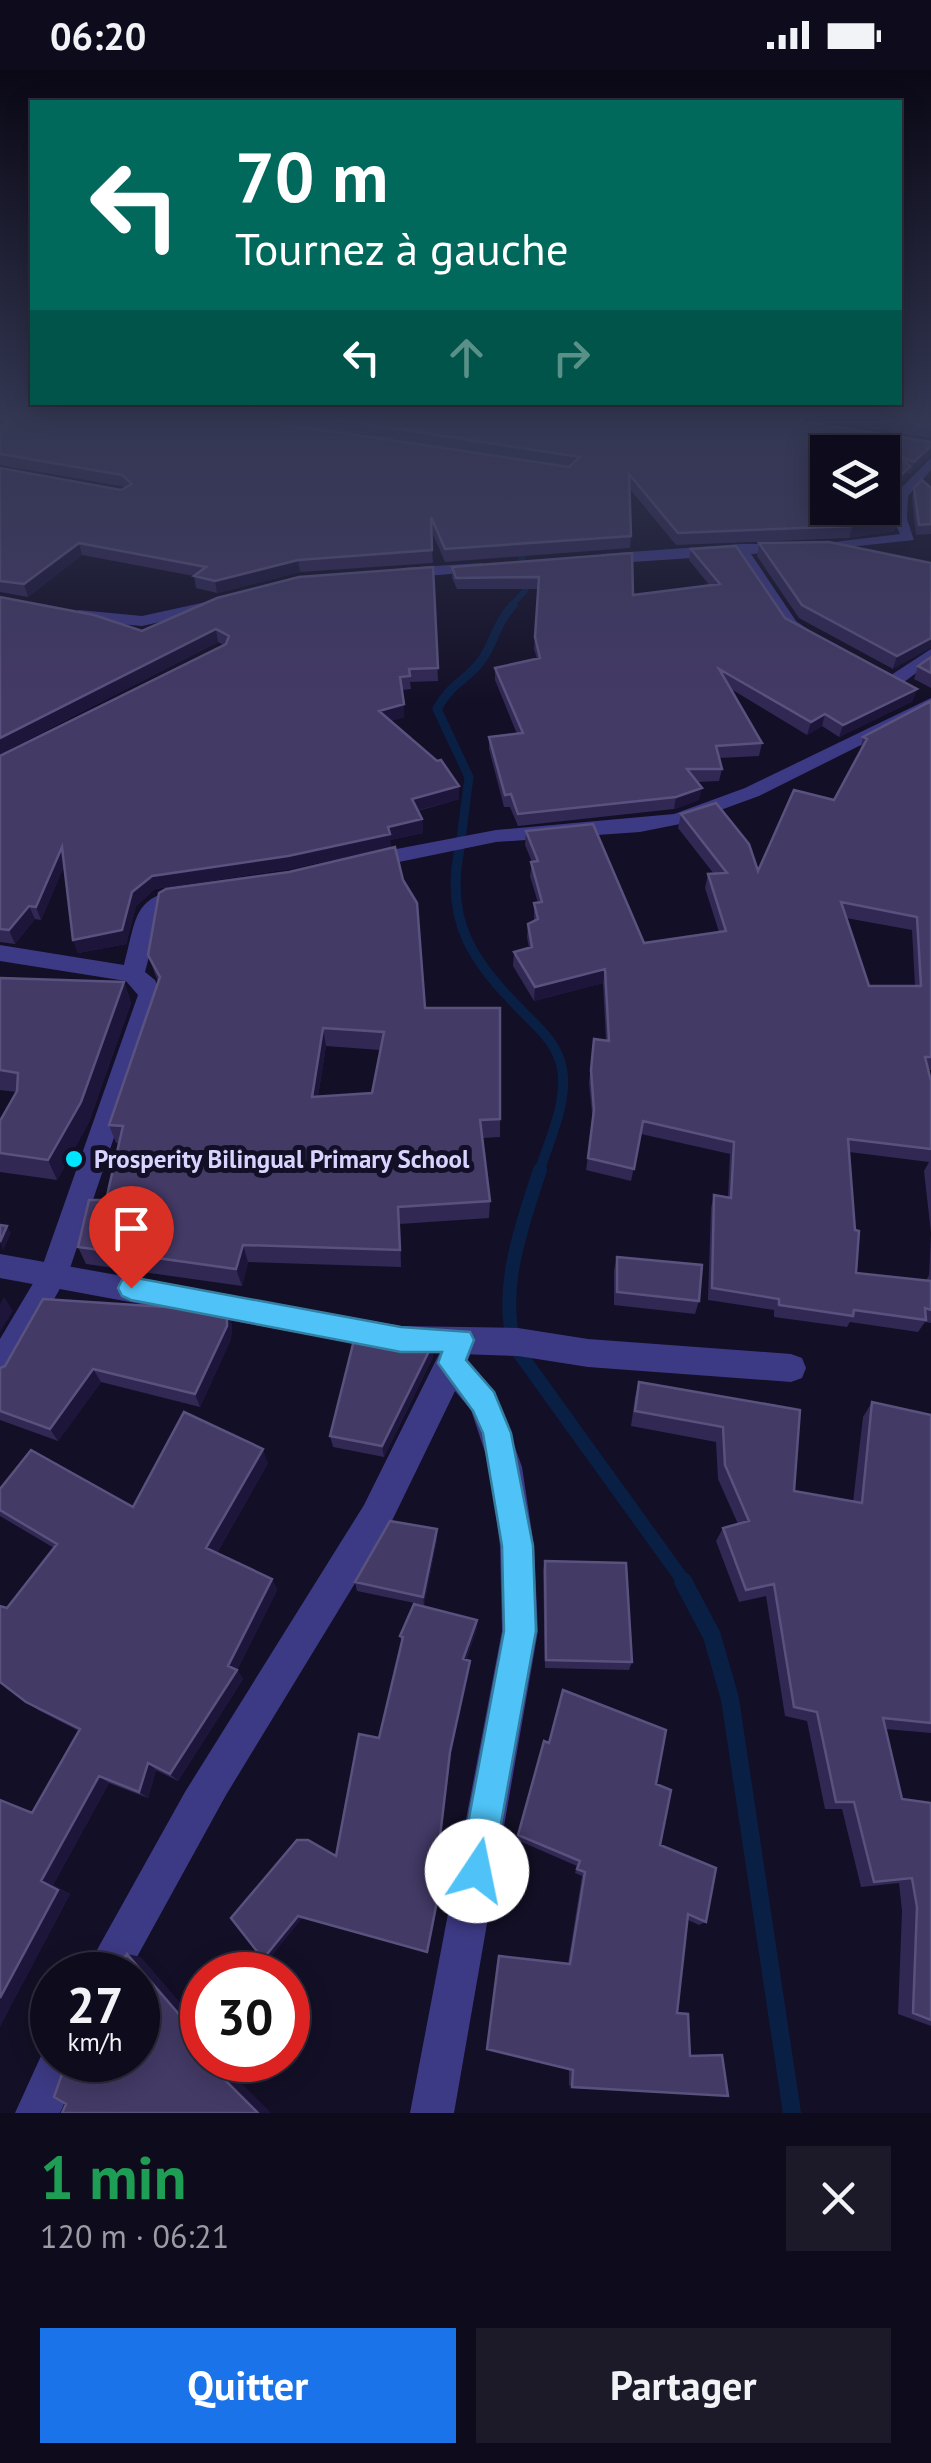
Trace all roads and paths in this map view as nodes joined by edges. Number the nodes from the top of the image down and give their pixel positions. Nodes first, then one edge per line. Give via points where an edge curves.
1 (900, 510) edge
2 (826, 547) junction
3 (740, 548) junction
4 (884, 558) edge
5 (588, 560) edge
6 (493, 567) edge
7 (378, 575) edge
8 (218, 604) edge
9 (57, 610) edge
10 (828, 648) edge
11 (931, 654) edge
12 (931, 701) edge
13 (349, 866) edge
14 (218, 891) edge
15 (0, 953) edge
16 (132, 974) junction
17 (0, 1266) edge
18 (54, 1274) junction
19 (456, 1352) junction
20 (0, 1367) edge
21 (791, 1368) dead end
22 (117, 1952) edge
23 (51, 2082) edge
24 (36, 2113) edge
25 (432, 2113) edge

1 - 2 street via 908,537
2 - 3 street
2 - 4 street
3 - 5 street
3 - 10 street via 790,624
6 - 7 street
8 - 9 street via 142,621
11 - 12 street via 886,677
12 - 13 street via 752,792 678,819 482,838
14 - 16 street via 164,898 151,907
15 - 16 street
16 - 18 street via 150,995
17 - 18 street
18 - 19 street
18 - 20 street
19 - 21 street via 518,1342
19 - 22 street via 424,1430
19 - 25 street via 502,1450 517,1546 520,1631
23 - 24 street

